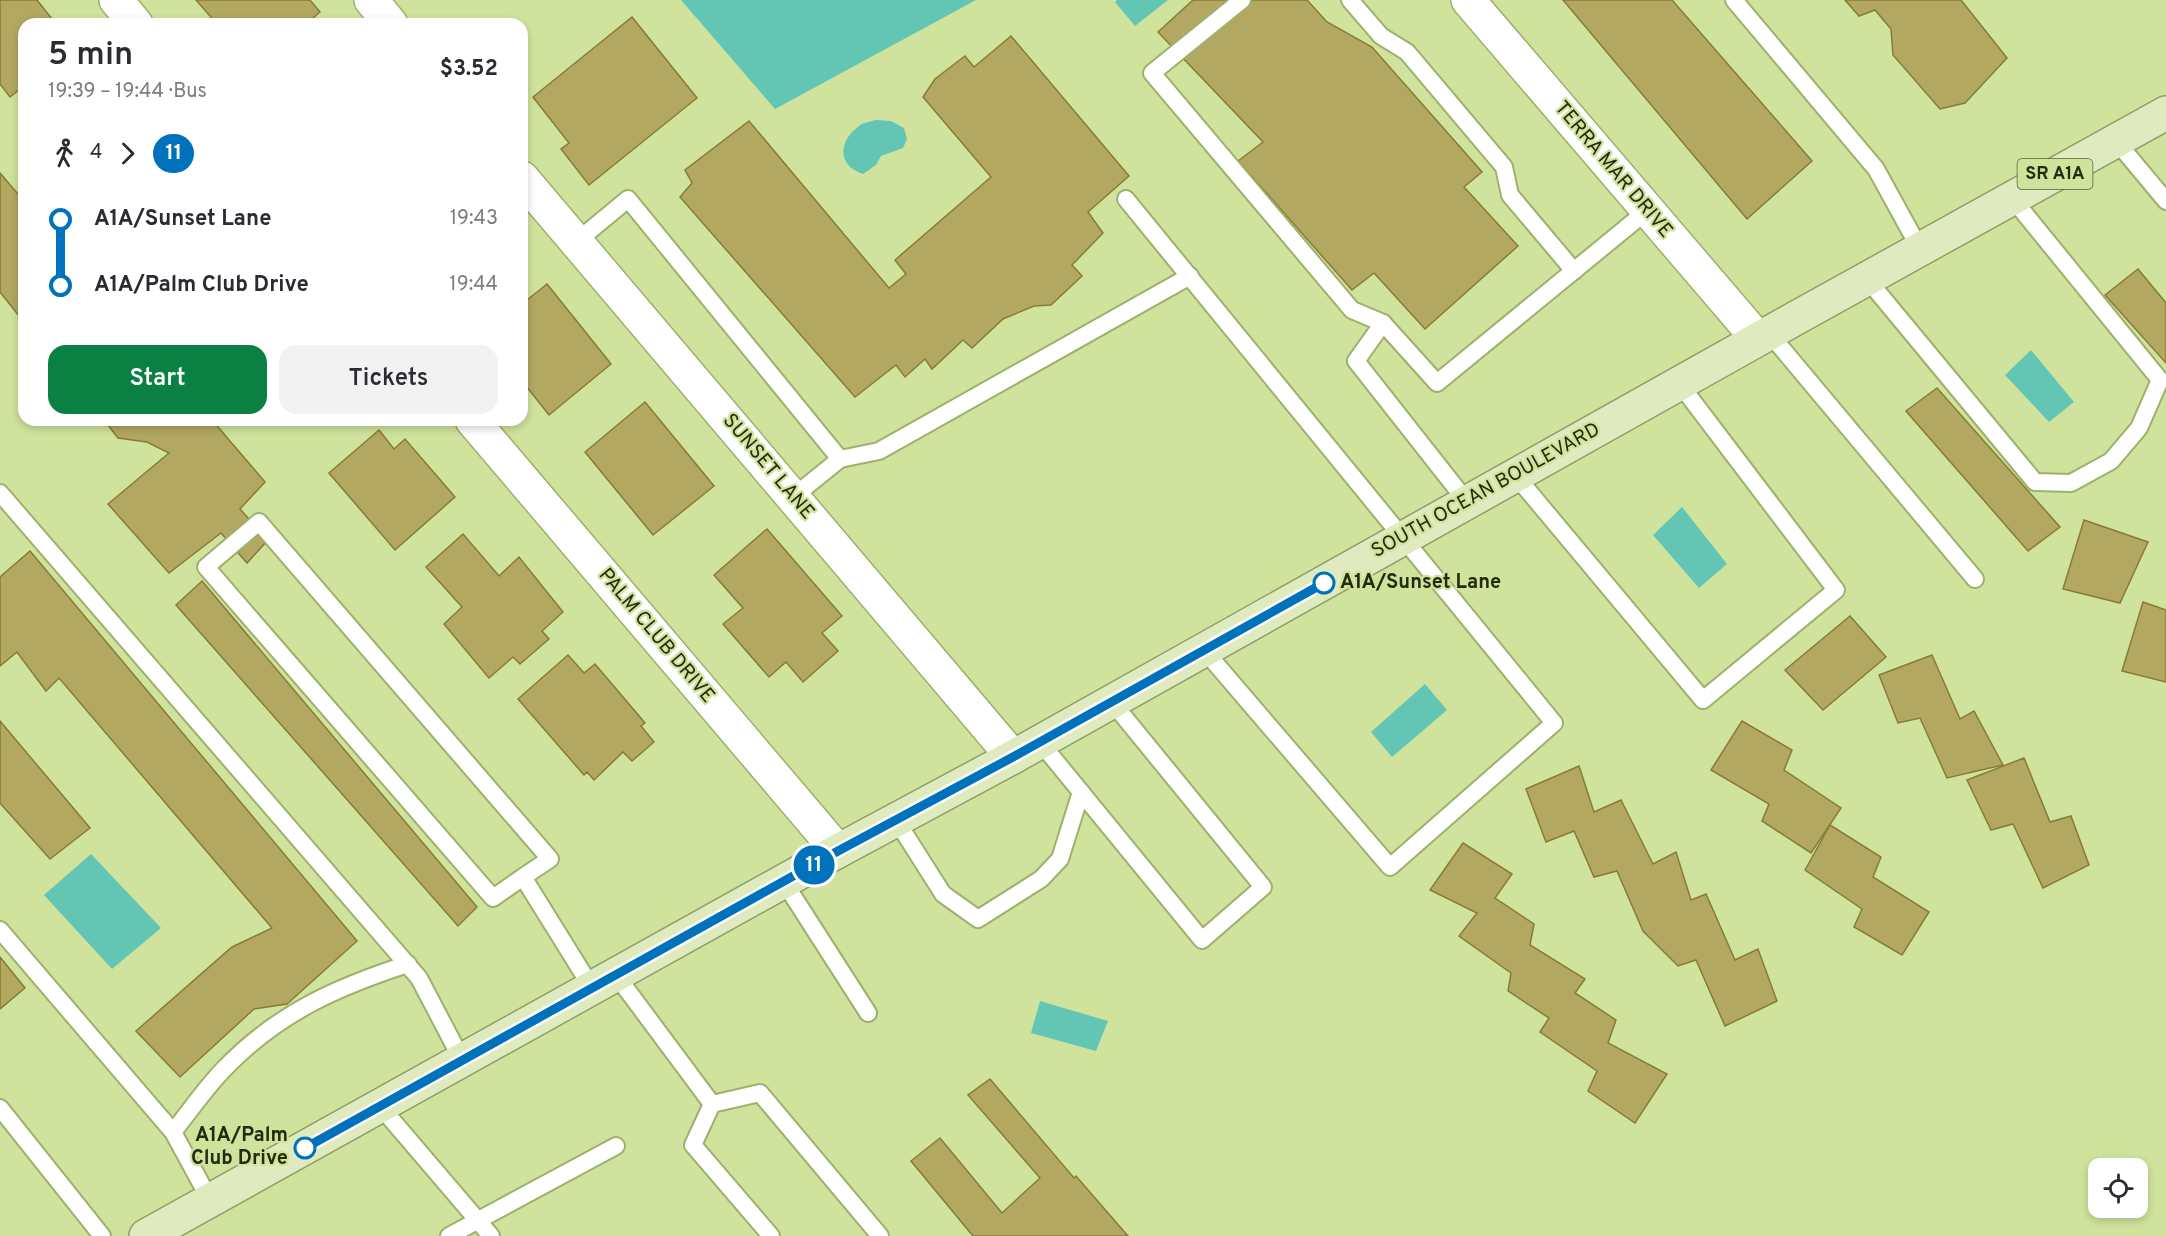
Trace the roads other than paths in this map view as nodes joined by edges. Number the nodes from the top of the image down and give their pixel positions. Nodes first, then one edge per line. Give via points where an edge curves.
1 (116, 0) edge
2 (371, 0) edge
3 (1242, 0) edge
4 (1350, 0) edge
5 (1468, 0) edge
6 (1734, 0) edge
7 (131, 18) edge
8 (386, 18) edge
9 (2166, 113) edge
10 (2116, 141) junction
11 (528, 185) edge
12 (2012, 198) junction
13 (1126, 199) dead end
14 (2166, 201) edge
15 (1648, 210) junction
16 (576, 242) junction
17 (1920, 249) junction
18 (1574, 271) junction
19 (1190, 276) junction
20 (1867, 279) junction
21 (1383, 323) junction
22 (1763, 336) junction
23 (1679, 383) junction
24 (477, 426) edge
25 (840, 459) junction
26 (1515, 475) junction
27 (0, 493) edge
28 (793, 497) junction
29 (1467, 502) junction
30 (1404, 538) junction
31 (1975, 579) dead end
32 (1204, 650) junction
33 (1112, 702) junction
34 (1027, 749) junction
35 (1081, 792) junction
36 (896, 820) junction
37 (838, 851) junction
38 (523, 877) junction
39 (784, 882) junction
40 (0, 930) edge
41 (408, 964) junction
42 (604, 982) junction
43 (868, 1013) dead end
44 (462, 1060) junction
45 (712, 1104) junction
46 (380, 1106) junction
47 (0, 1108) edge
48 (173, 1132) junction
49 (616, 1146) dead end
50 (210, 1200) junction
51 (478, 1221) junction
52 (102, 1236) edge
53 (146, 1236) edge
54 (449, 1236) edge
55 (491, 1236) edge
56 (771, 1236) edge
57 (879, 1236) edge

1 - 7 street
2 - 8 street
3 - 21 lane via 1152,73 1352,310
4 - 18 lane via 1381,36 1407,52 1504,167 1510,195
5 - 15 street, TERRA MAR DRIVE
6 - 17 lane via 1876,169
9 - 10 main road, SOUTH OCEAN BOULEVARD / SR A1A
10 - 12 main road, SOUTH OCEAN BOULEVARD / SR A1A
10 - 14 lane
11 - 16 street, SUNSET LANE
12 - 17 main road, SOUTH OCEAN BOULEVARD / SR A1A
12 - 20 lane via 2160,380 2139,428 2111,460 2071,483 2035,482
13 - 19 lane
15 - 18 lane
15 - 22 street, TERRA MAR DRIVE
16 - 25 lane via 628,199
16 - 28 street, SUNSET LANE
17 - 20 main road, SOUTH OCEAN BOULEVARD / SR A1A
18 - 21 lane via 1437,383
19 - 25 lane via 879,451
19 - 30 lane
20 - 22 main road, SOUTH OCEAN BOULEVARD / SR A1A
21 - 29 lane via 1356,360
22 - 23 main road, SOUTH OCEAN BOULEVARD / SR A1A
22 - 31 lane
23 - 26 main road, SOUTH OCEAN BOULEVARD / SR A1A
23 - 26 lane via 1836,590 1703,700
24 - 37 street, PALM CLUB DRIVE
25 - 28 lane
26 - 29 main road, SOUTH OCEAN BOULEVARD / SR A1A
27 - 41 lane
28 - 34 street, SUNSET LANE
29 - 30 main road, SOUTH OCEAN BOULEVARD / SR A1A
30 - 32 main road, SOUTH OCEAN BOULEVARD / SR A1A
30 - 32 lane via 1554,723 1390,867
32 - 33 main road, SOUTH OCEAN BOULEVARD / SR A1A
33 - 34 main road, SOUTH OCEAN BOULEVARD / SR A1A
33 - 35 lane via 1263,887 1202,940
34 - 35 lane
34 - 36 main road, SOUTH OCEAN BOULEVARD / SR A1A
35 - 36 lane via 1060,859 1041,879 978,919 943,894
36 - 37 main road, SOUTH OCEAN BOULEVARD / SR A1A
37 - 39 main road, SOUTH OCEAN BOULEVARD / SR A1A
38 - 38 lane via 550,858 259,522 206,567 493,898
38 - 42 lane
39 - 42 main road, SOUTH OCEAN BOULEVARD / SR A1A
39 - 43 lane
40 - 48 lane
41 - 44 lane
41 - 48 lane via 358,980 300,1008 267,1031 225,1068
42 - 44 main road, SOUTH OCEAN BOULEVARD / SR A1A
42 - 45 lane
44 - 46 main road, SOUTH OCEAN BOULEVARD / SR A1A
45 - 56 lane via 693,1145
45 - 57 lane via 760,1093
46 - 50 main road, SOUTH OCEAN BOULEVARD / SR A1A
46 - 51 lane
47 - 52 lane
48 - 50 lane
49 - 51 lane
50 - 53 main road, SOUTH OCEAN BOULEVARD / SR A1A
51 - 54 lane
51 - 55 lane

